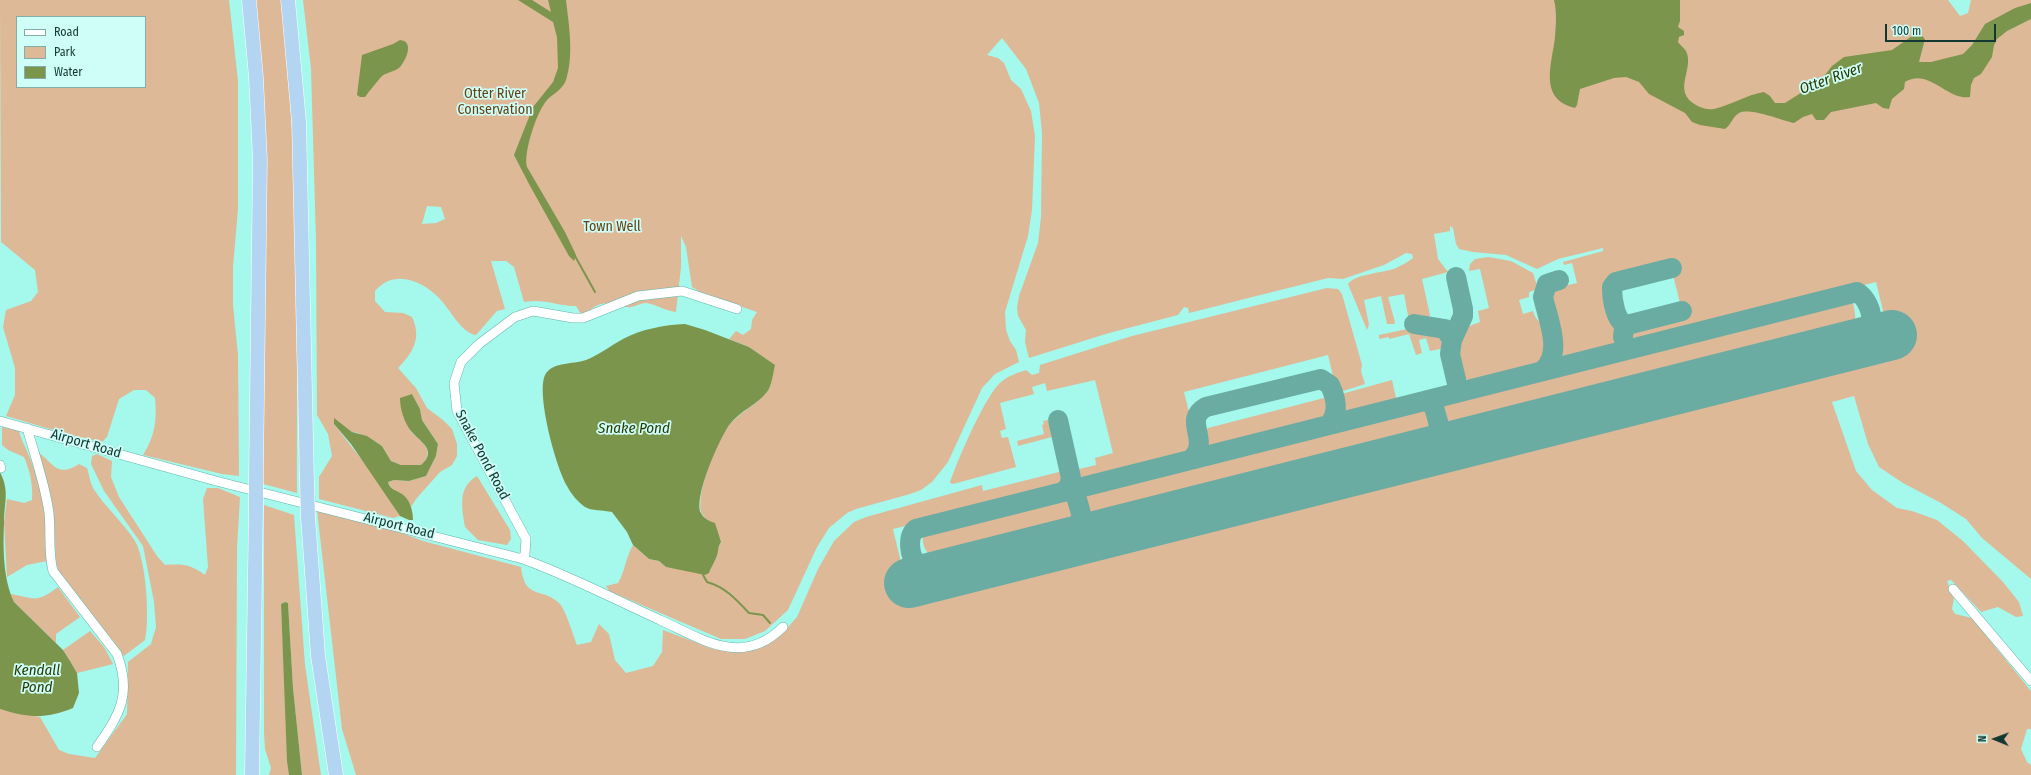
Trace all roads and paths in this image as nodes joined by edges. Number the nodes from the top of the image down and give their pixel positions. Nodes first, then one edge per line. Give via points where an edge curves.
1 (249, 0) edge
2 (288, 0) edge
3 (737, 309) dead end
4 (0, 421) edge
5 (27, 428) junction
6 (523, 559) junction
7 (1953, 589) dead end
8 (783, 627) dead end
9 (2031, 681) edge
10 (97, 747) dead end
11 (252, 775) edge
12 (336, 775) edge

1 - 11 highway, bridge via 260,160
2 - 12 highway, bridge via 299,122 308,517 318,656
3 - 6 street, Snake Pond Road via 682,291 638,296 583,318 533,311 515,317 479,344 461,362 453,392 457,411 526,539
4 - 5 street, Airport Road
5 - 6 street, Airport Road via 216,481
5 - 10 street via 48,507 53,571 117,654 121,664 125,687 122,704 115,721
6 - 8 street, Airport Road via 722,646 742,647 760,643 774,636
7 - 9 street

